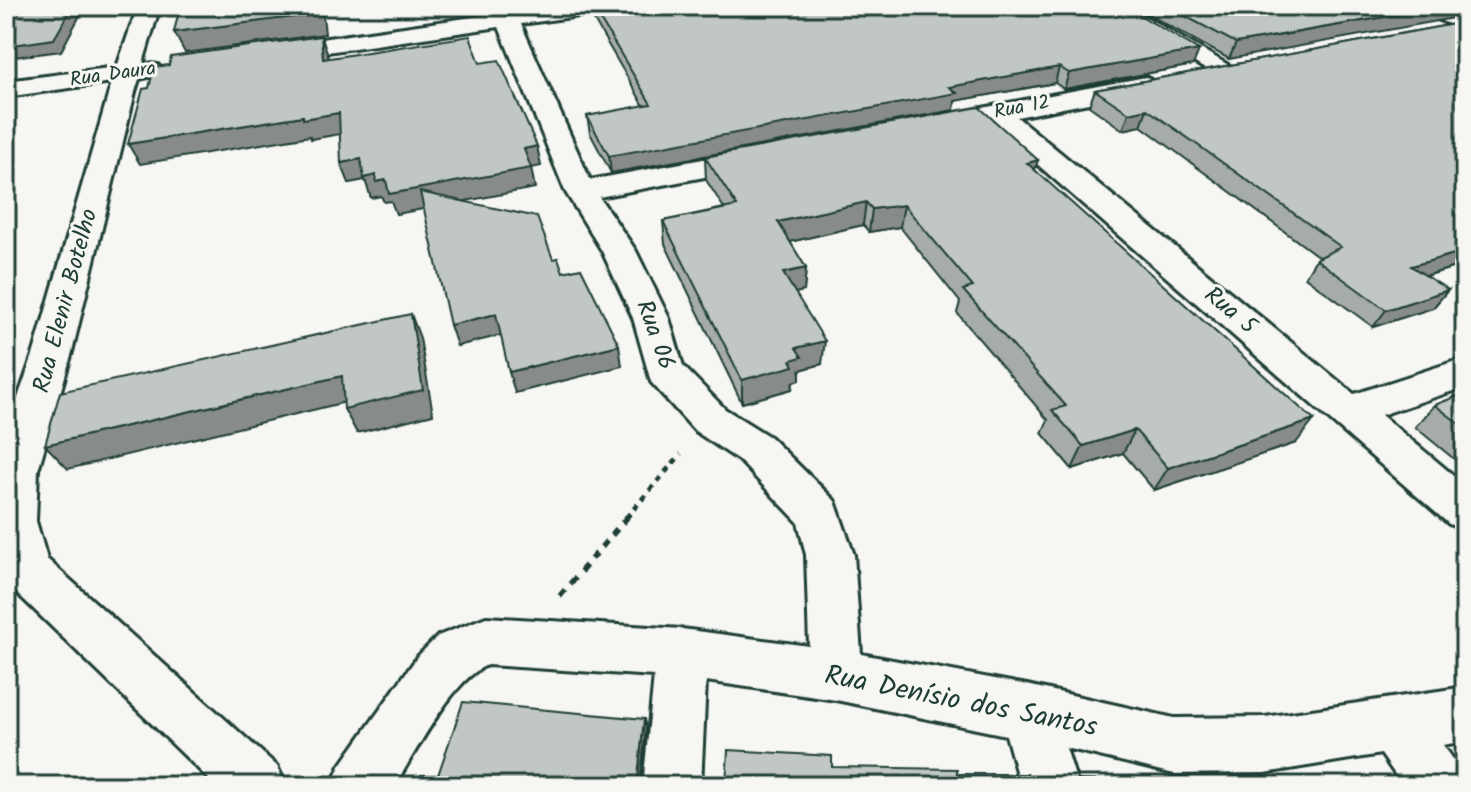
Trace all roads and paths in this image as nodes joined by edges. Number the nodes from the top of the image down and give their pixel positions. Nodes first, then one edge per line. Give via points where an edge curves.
1 (149, 6) edge
2 (601, 6) edge
3 (1111, 6) edge
4 (1423, 6) edge
5 (505, 12) edge
6 (1465, 24) edge
7 (1420, 34) edge
8 (249, 56) edge
9 (1254, 65) edge
10 (172, 67) edge
11 (1224, 70) junction
12 (127, 73) junction
13 (6, 89) edge
14 (995, 113) junction
15 (903, 130) edge
16 (780, 153) edge
17 (580, 191) junction
18 (1465, 372) edge
19 (1348, 411) junction
20 (710, 420) junction
21 (1465, 511) edge
22 (522, 642) junction
23 (682, 653) junction
24 (836, 675) junction
25 (1027, 712) junction
26 (1465, 714) edge
27 (1396, 728) junction
28 (257, 786) edge
29 (360, 786) edge
30 (672, 786) edge
31 (1049, 786) edge
32 (1438, 786) edge

1 - 12 street, Rua Elenir Botelho
2 - 5 street
3 - 11 street
4 - 6 street
5 - 8 street
5 - 17 street, Rua 06
6 - 7 street
9 - 11 street, Rua 12
10 - 12 street, Rua Daura
11 - 14 street, Rua 12
12 - 13 street, Rua Daura
12 - 28 street, Rua Elenir Botelho via 13,486 18,553 30,574
14 - 15 street, Rua 12
14 - 19 street, Rua 5
16 - 17 street
17 - 20 street, Rua 06 via 640,294 665,372
18 - 19 street
19 - 21 street, Rua 5
20 - 22 path
20 - 24 street, Rua 06 via 755,449 819,514 830,555
22 - 23 street, Rua Denísio dos Santos
22 - 29 street, Rua Denísio dos Santos via 486,641 456,653
23 - 24 street, Rua Denísio dos Santos
23 - 30 street
24 - 25 street, Rua Denísio dos Santos
25 - 27 street, Rua Denísio dos Santos via 1174,746 1265,745
25 - 31 street
26 - 27 street, Rua Denísio dos Santos
27 - 32 street

